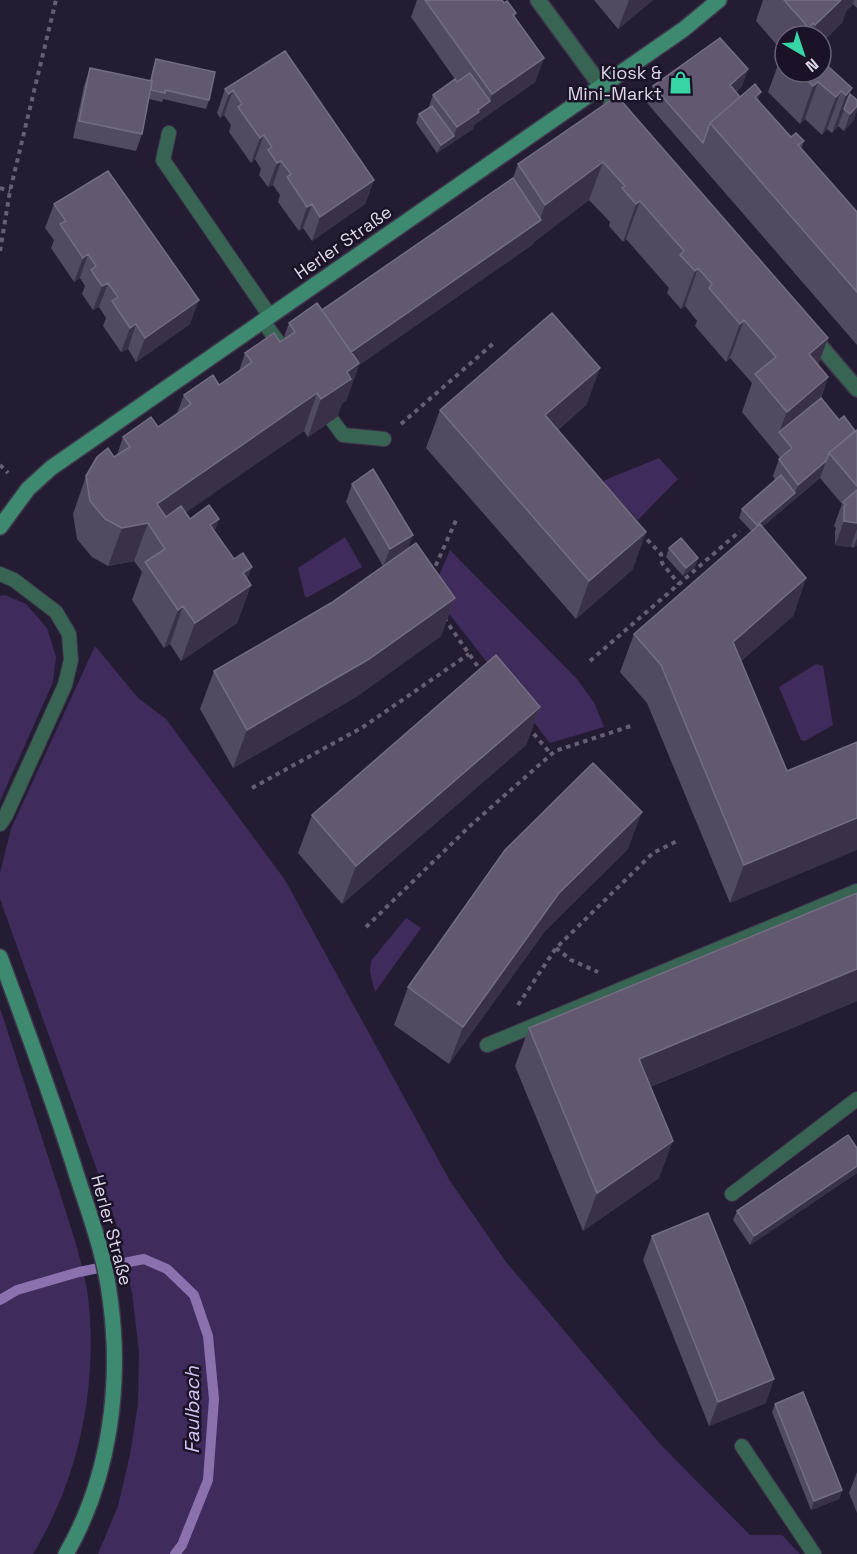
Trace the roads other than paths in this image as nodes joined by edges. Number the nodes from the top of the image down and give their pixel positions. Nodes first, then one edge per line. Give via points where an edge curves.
1 (538, 0) edge
2 (718, 0) edge
3 (601, 86) junction
4 (632, 127) edge
5 (169, 133) dead end
6 (267, 318) junction
7 (803, 326) edge
8 (286, 354) edge
9 (857, 389) edge
10 (332, 420) edge
11 (384, 439) road end
12 (0, 527) edge
13 (0, 573) edge
14 (0, 824) edge
15 (857, 891) edge
16 (0, 957) edge
17 (487, 1045) dead end
18 (857, 1099) edge
19 (732, 1194) dead end
20 (742, 1446) dead end
21 (66, 1554) edge
22 (814, 1554) edge

1 - 3 street
2 - 3 street, Herler Straße via 684,29
3 - 4 street
3 - 6 street, Herler Straße
5 - 6 lane via 163,160
6 - 8 lane
6 - 12 street, Herler Straße via 51,468 28,489
7 - 9 street
10 - 11 lane via 343,435
13 - 14 lane via 57,612 69,634 71,660 65,685
15 - 17 lane
16 - 21 street, Herler Straße via 58,1116 96,1234 110,1298 115,1352 113,1401 92,1497
18 - 19 lane
20 - 22 lane

